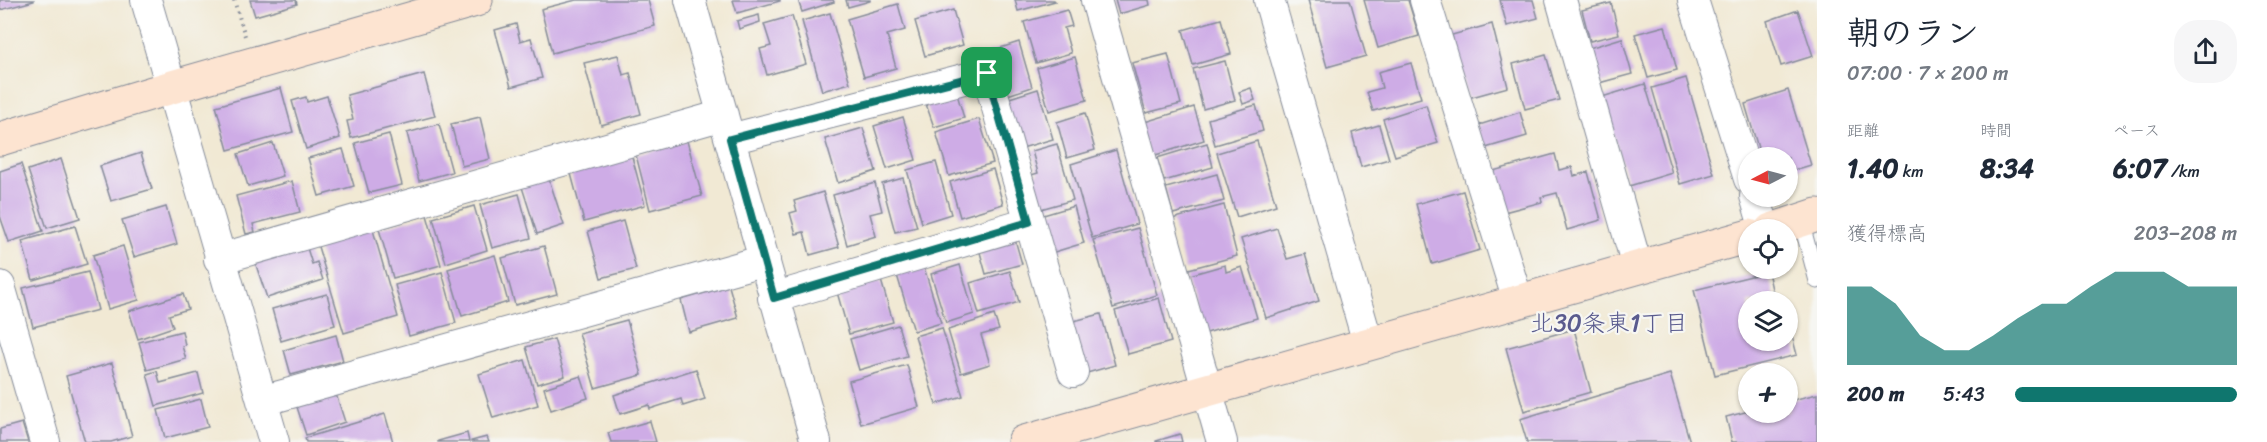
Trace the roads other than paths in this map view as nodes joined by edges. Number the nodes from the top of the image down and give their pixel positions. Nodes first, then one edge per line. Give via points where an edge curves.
1 (146, 0) edge
2 (476, 0) edge
3 (690, 0) edge
4 (1096, 0) edge
5 (1269, 0) edge
6 (1425, 0) edge
7 (1561, 0) edge
8 (1693, 0) edge
9 (172, 87) junction
10 (726, 127) junction
11 (0, 139) edge
12 (1739, 147) edge
13 (1029, 222) junction
14 (1798, 228) edge
15 (1738, 239) edge
16 (219, 259) junction
17 (765, 260) junction
18 (1637, 266) junction
19 (1817, 281) edge
20 (0, 286) edge
21 (774, 298) junction
22 (1518, 301) junction
23 (1368, 343) junction
24 (1073, 372) dead end
25 (1208, 391) junction
26 (262, 401) junction
27 (271, 441) edge
28 (45, 442) edge
29 (816, 442) edge
30 (1024, 442) edge
31 (1222, 442) edge

1 - 9 street
2 - 9 street
3 - 10 street
4 - 25 street
5 - 23 street
6 - 22 street
7 - 18 street
8 - 12 street
9 - 11 street
9 - 16 street
10 - 13 street via 987,73
10 - 16 street
10 - 17 street
13 - 21 street
13 - 24 street
14 - 19 lane
15 - 18 street
16 - 26 street
17 - 21 street
17 - 26 street
18 - 22 street
20 - 28 street
21 - 29 street
22 - 23 street
23 - 25 street
25 - 30 street
25 - 31 street
26 - 27 street

